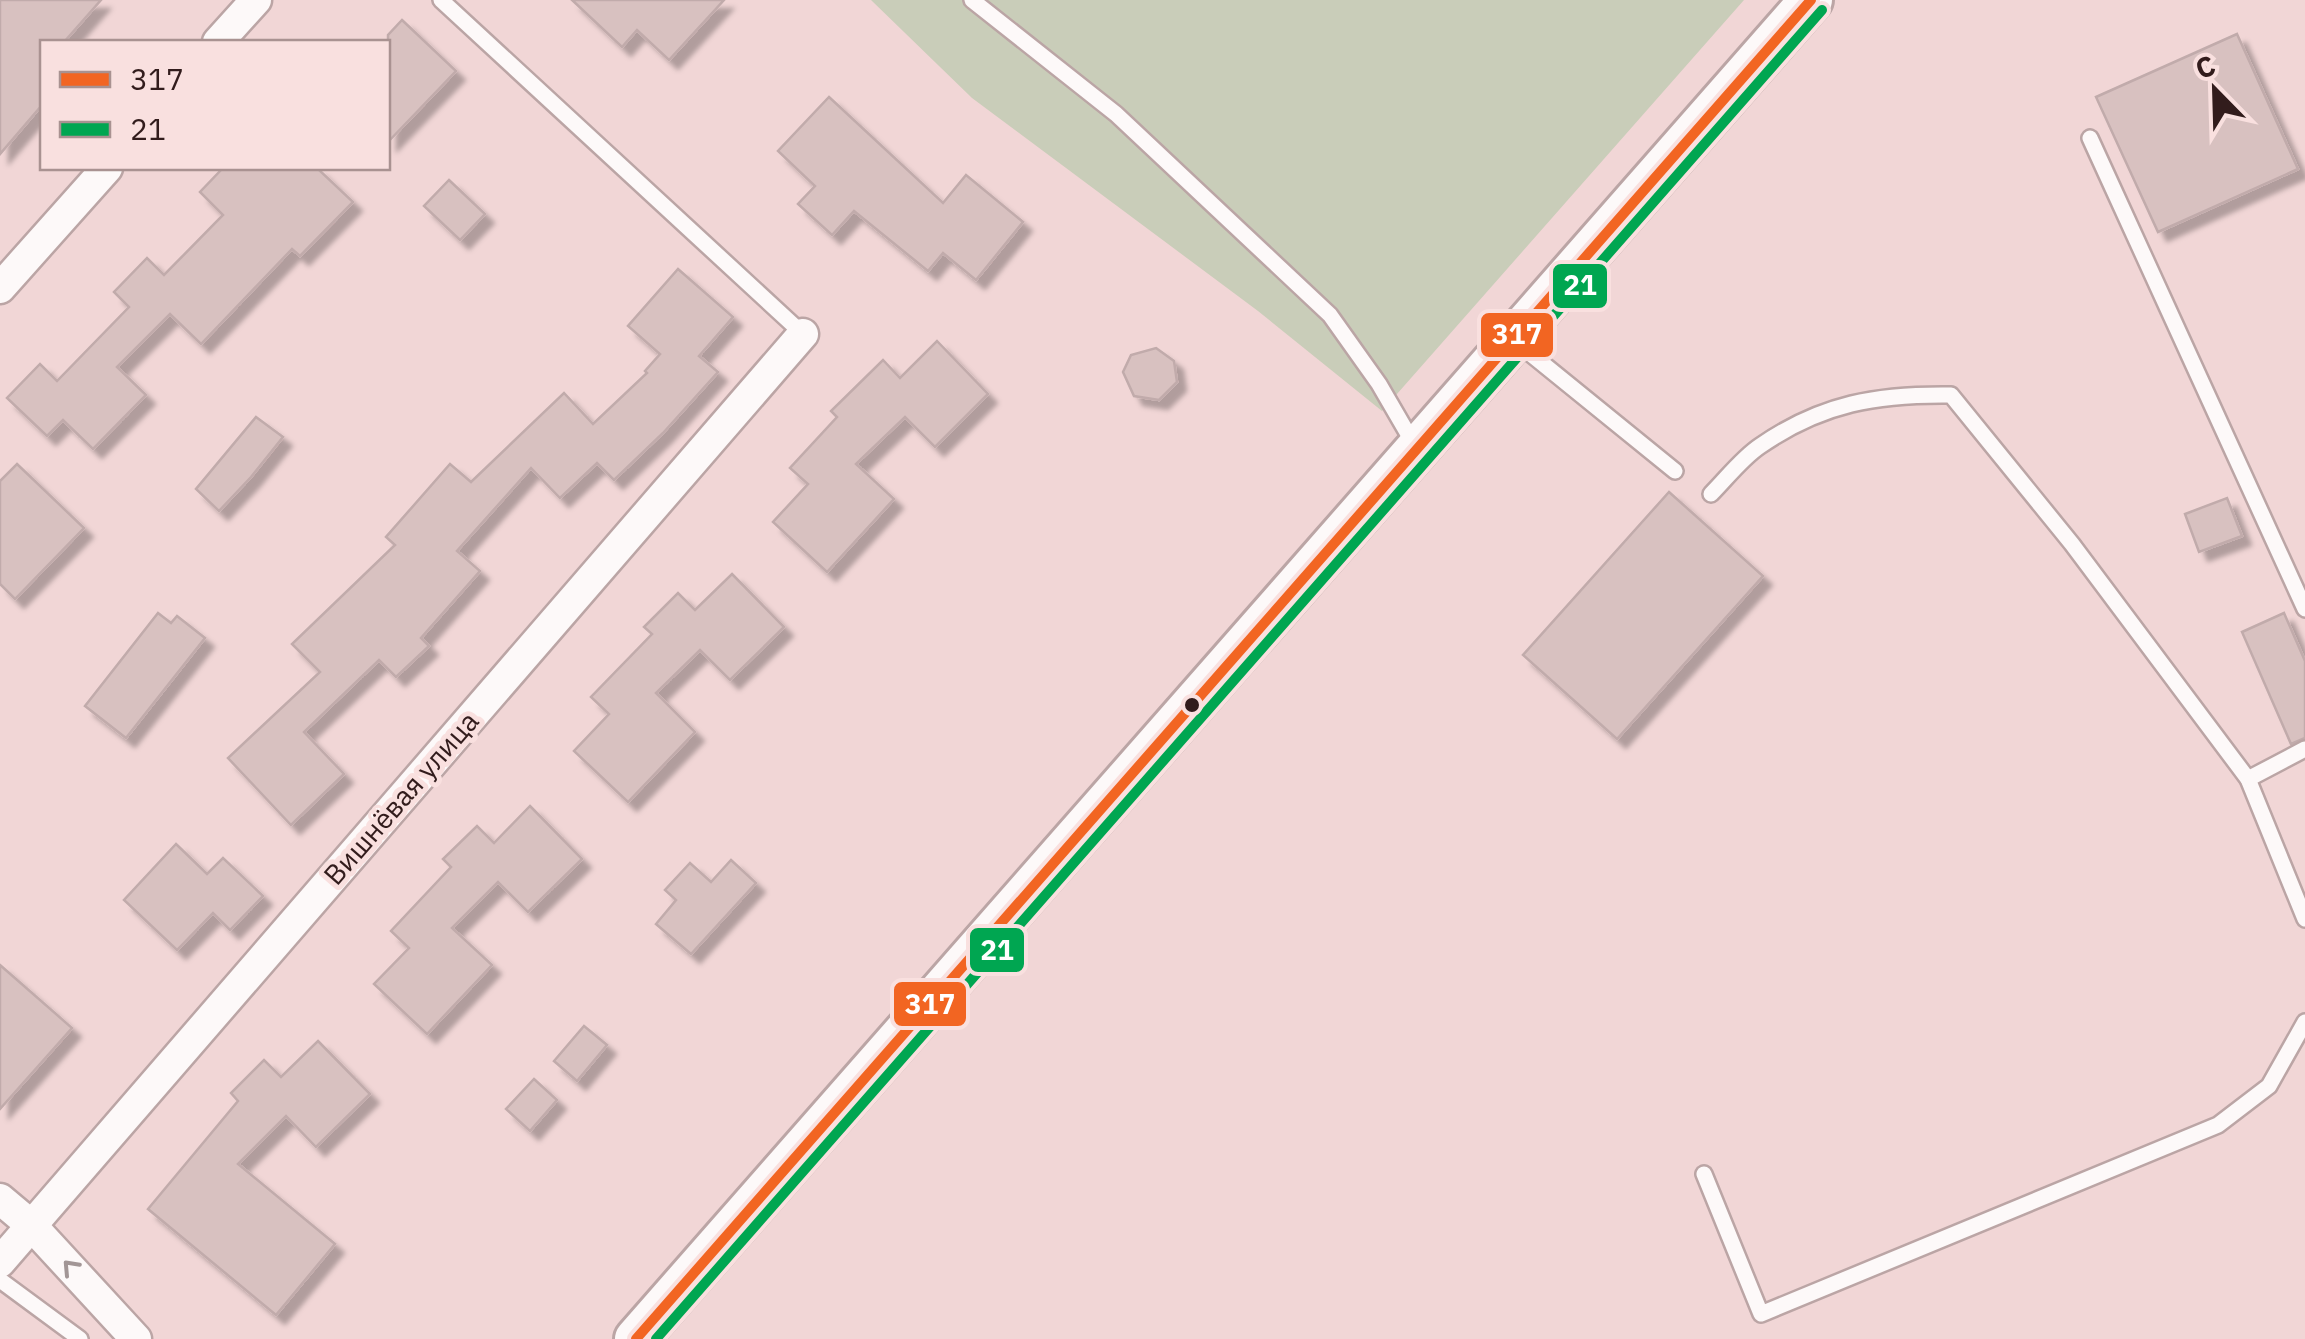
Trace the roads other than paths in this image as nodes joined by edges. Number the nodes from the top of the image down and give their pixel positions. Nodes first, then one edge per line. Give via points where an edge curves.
1 (256, 0) edge
2 (442, 0) edge
3 (972, 0) edge
4 (1810, 0) edge
5 (220, 40) edge
6 (2090, 138) dead end
7 (105, 170) edge
8 (0, 288) edge
9 (803, 334) joint
10 (1513, 340) junction
11 (1417, 450) junction
12 (1675, 471) dead end
13 (1710, 494) dead end
14 (2305, 609) edge
15 (2305, 748) edge
16 (2248, 779) junction
17 (2305, 918) edge
18 (2305, 1022) edge
19 (1704, 1174) dead end
20 (0, 1200) edge
21 (31, 1225) junction
22 (0, 1262) edge
23 (0, 1280) edge
24 (80, 1339) edge
25 (136, 1339) edge
26 (636, 1339) edge

1 - 5 street
2 - 9 lane
3 - 11 lane via 1116,114 1330,315
4 - 10 main road
6 - 14 lane
7 - 8 street
9 - 21 street, Вишнёвая улица
10 - 11 main road
10 - 12 lane
11 - 26 main road
13 - 16 lane via 1758,447 1816,413 1896,394 1951,395
15 - 16 lane
16 - 17 lane
18 - 19 lane via 2268,1086 2218,1125 1760,1314
20 - 21 street
21 - 22 street, Вишнёвая улица
25 -> 21 street
23 - 24 lane

